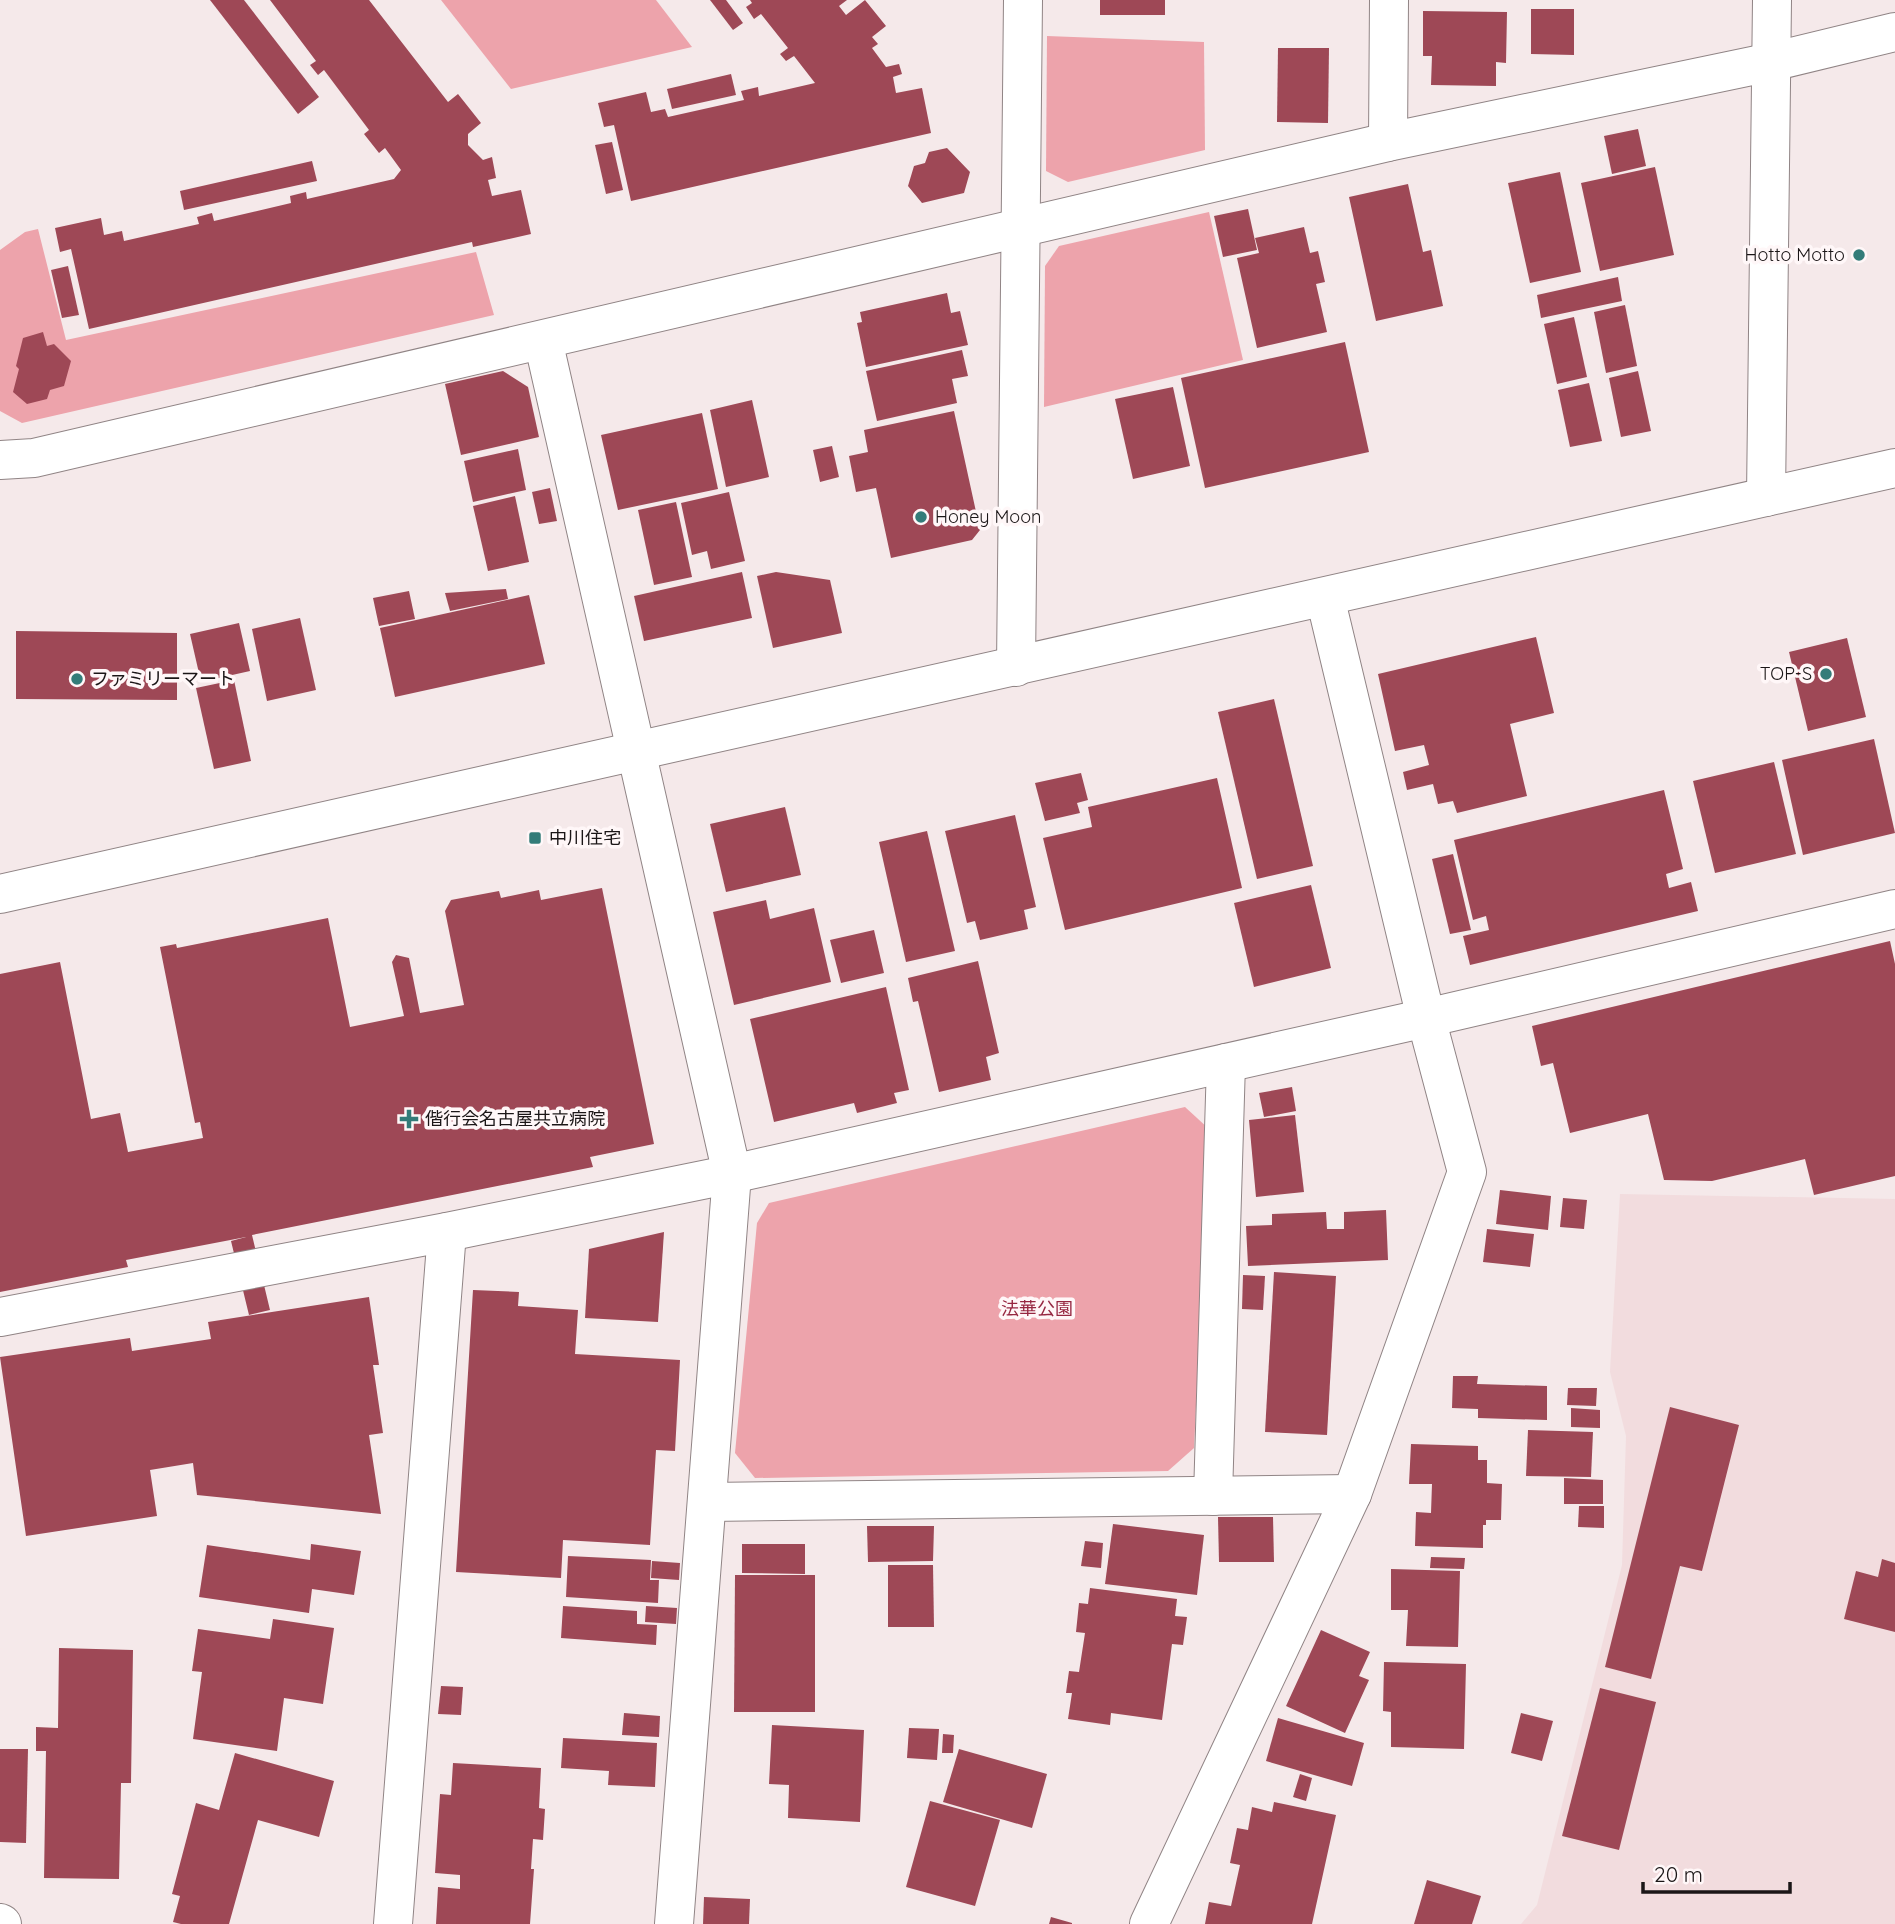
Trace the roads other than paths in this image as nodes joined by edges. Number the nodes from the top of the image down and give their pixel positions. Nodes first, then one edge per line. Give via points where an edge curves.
1 (1023, 0) edge
2 (1390, 0) edge
3 (1772, 0) edge
4 (1895, 32) edge
5 (1771, 62) junction
6 (1388, 142) junction
7 (1021, 229) junction
8 (543, 340) junction
9 (0, 460) edge
10 (1895, 468) edge
11 (1766, 497) junction
12 (1325, 597) junction
13 (1016, 667) junction
14 (637, 751) junction
15 (0, 894) edge
16 (1895, 909) edge
17 (1426, 1018) junction
18 (1226, 1063) junction
19 (732, 1174) junction
20 (447, 1232) junction
21 (0, 1317) edge
22 (1352, 1494) junction
23 (1213, 1496) junction
24 (708, 1502) junction
25 (393, 1924) edge
26 (674, 1924) edge
27 (1149, 1924) edge

1 - 7 street
2 - 6 street
3 - 5 street
4 - 5 street
5 - 6 street
5 - 11 street
6 - 7 street
7 - 8 street
7 - 13 street
8 - 9 street via 34,458
8 - 14 street
10 - 11 street
11 - 12 street
12 - 13 street
12 - 17 street
13 - 14 street
14 - 15 street
14 - 19 street
16 - 17 street
17 - 18 street
17 - 22 street via 1467,1172
18 - 19 street
18 - 23 street
19 - 20 street
19 - 24 street
20 - 21 street
20 - 25 street
22 - 23 street
22 - 27 street
23 - 24 street
24 - 26 street

